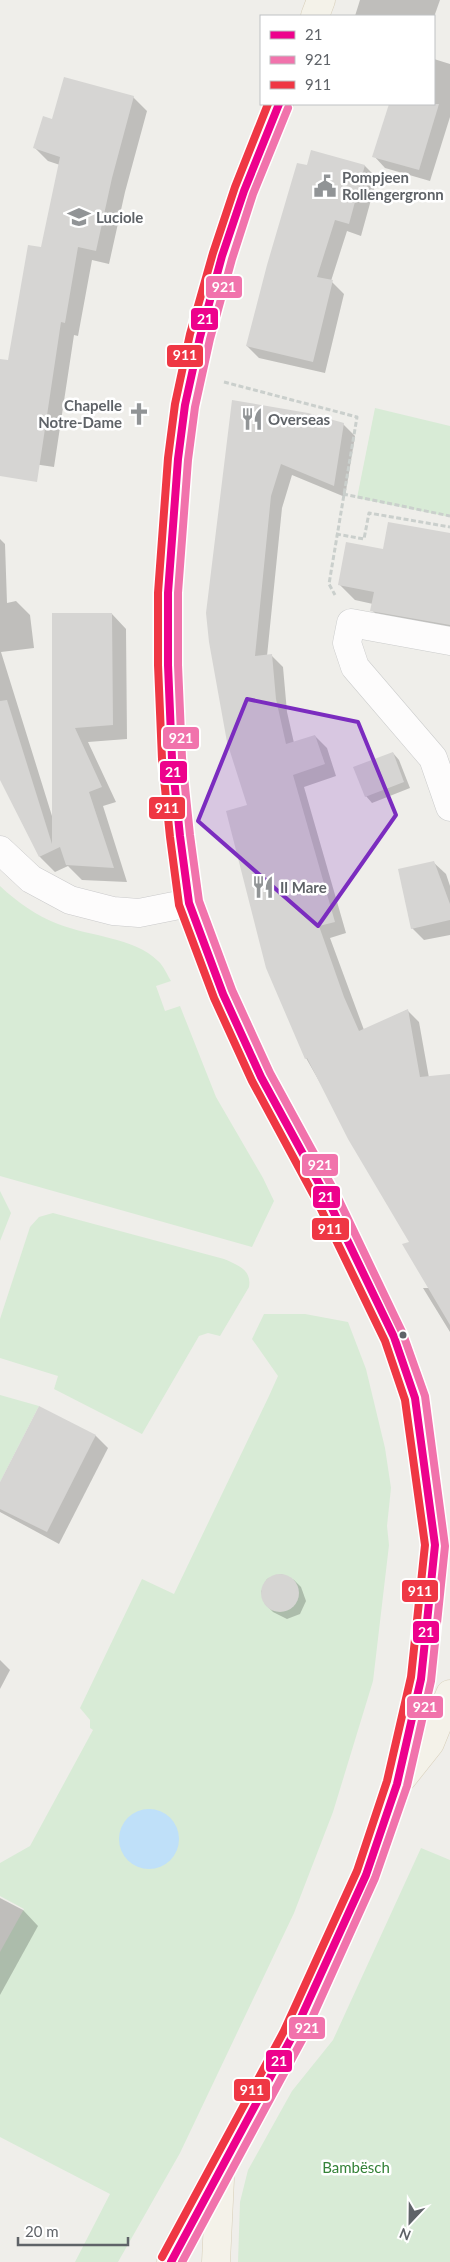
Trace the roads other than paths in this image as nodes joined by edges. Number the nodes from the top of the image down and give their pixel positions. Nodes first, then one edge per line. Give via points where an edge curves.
1 (321, 0) edge
2 (315, 15) edge
3 (279, 105) edge
4 (450, 641) edge
5 (450, 807) edge
6 (0, 850) edge
7 (190, 903) junction
8 (443, 1545) edge
9 (450, 1694) edge
10 (397, 1784) junction
11 (220, 2171) junction
12 (171, 2262) edge
13 (216, 2262) edge

1 - 2 main road
3 - 7 main road via 222,256 185,405 178,459 168,594 168,665 172,759
4 - 5 street via 351,623 348,643 354,667 433,758
6 - 7 street via 31,879 70,900 113,911 139,913
7 - 8 main road via 223,994 261,1077 327,1198 394,1337 415,1398
8 - 10 main road via 421,1678
9 - 10 main road via 430,1742
10 - 11 main road via 366,1875 293,2035
11 - 12 main road
11 - 13 main road

